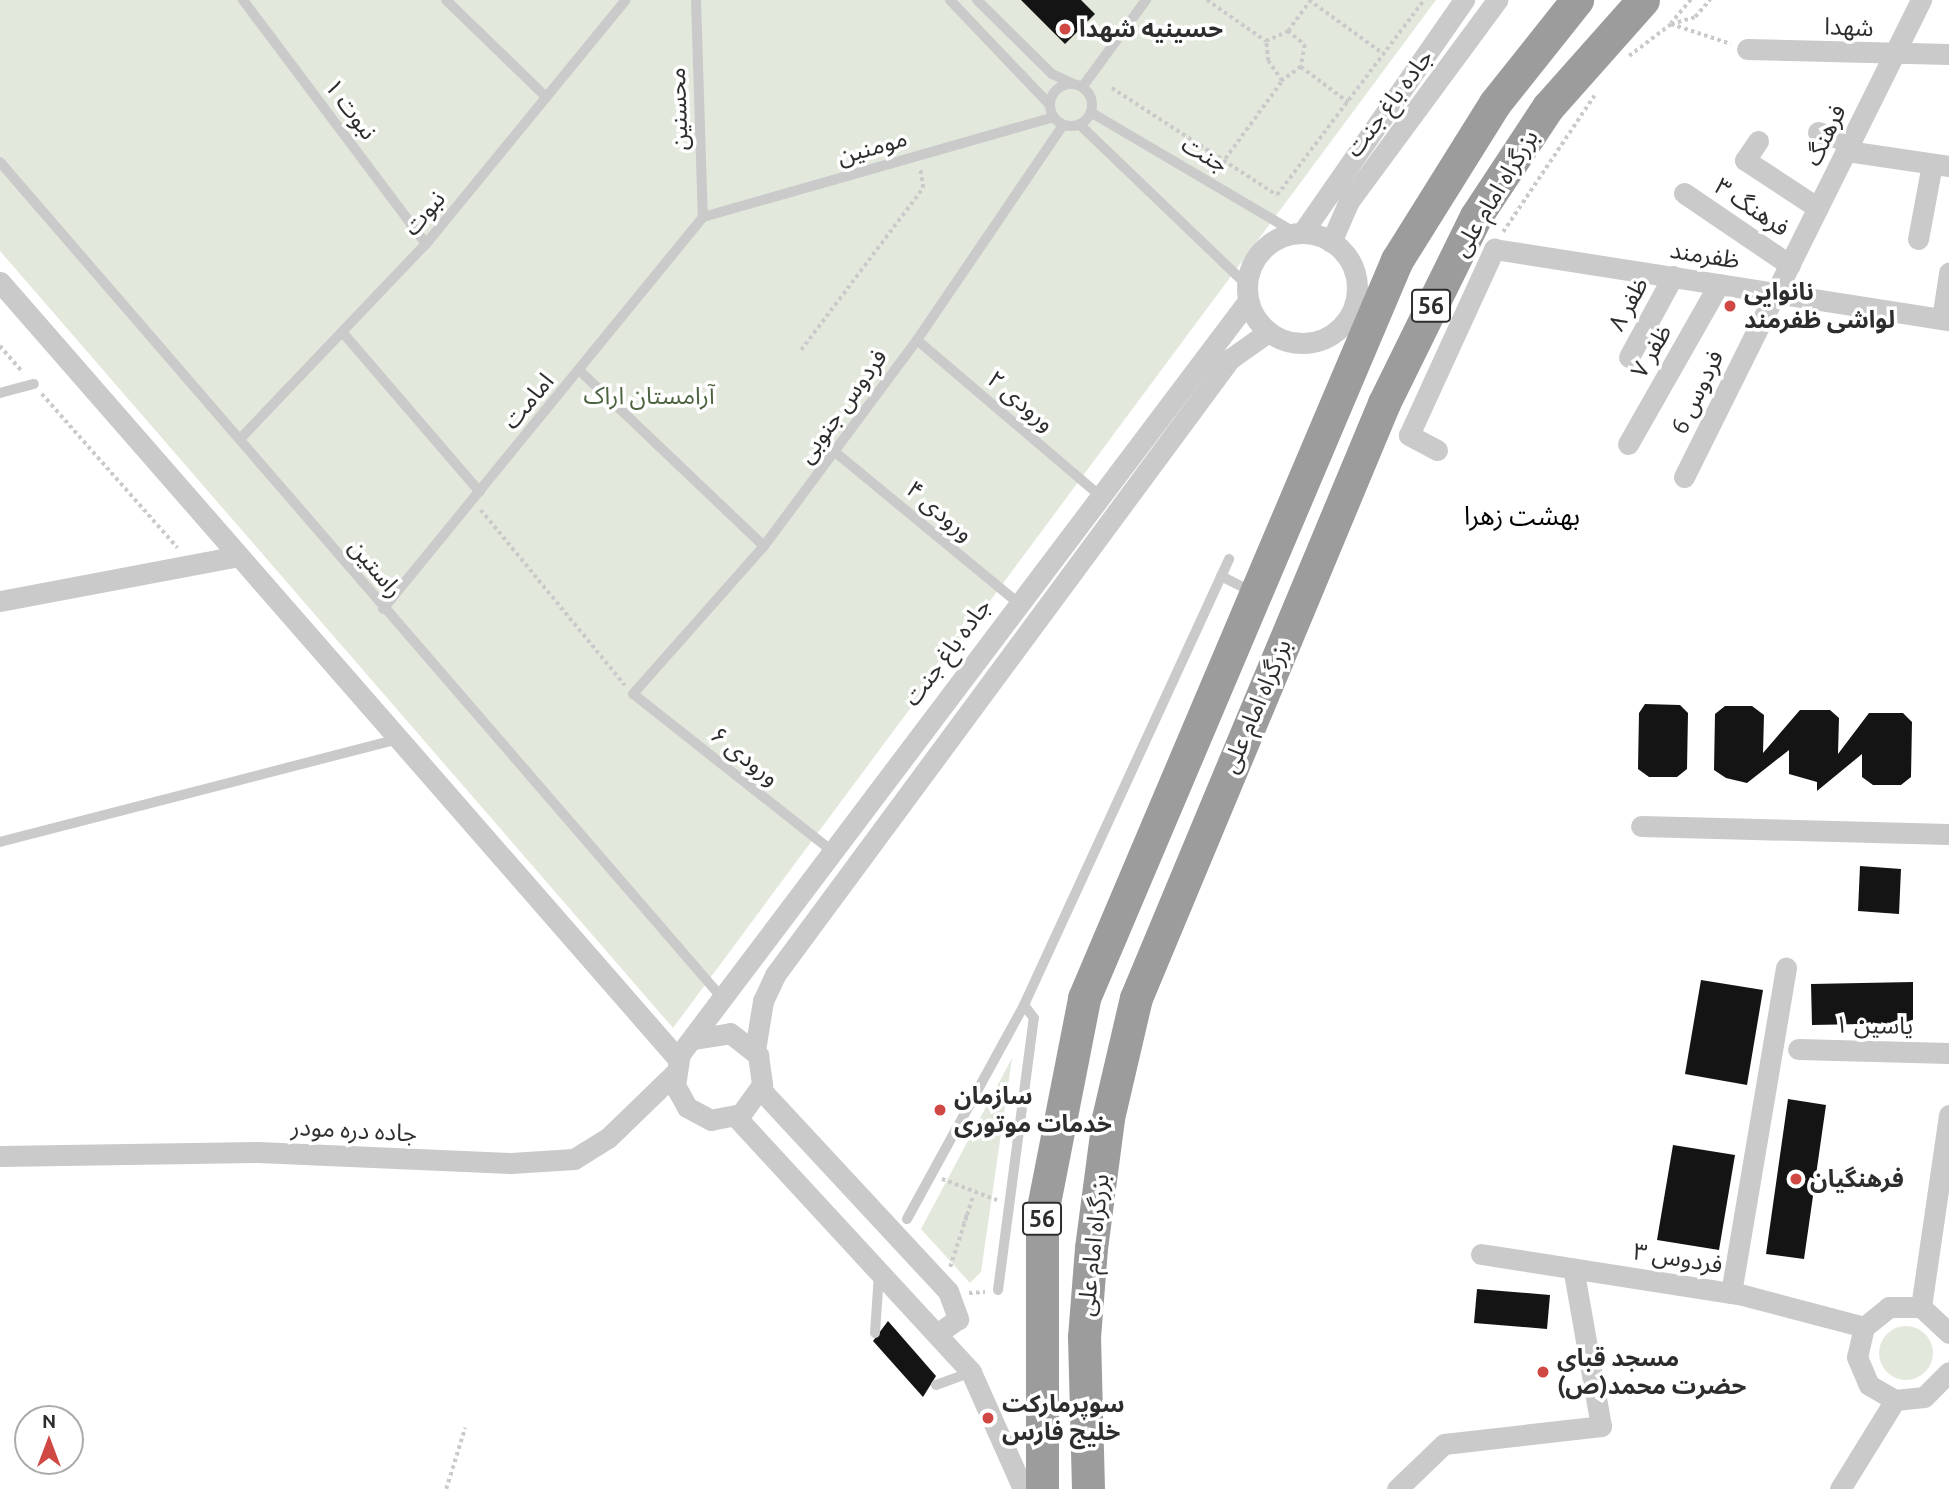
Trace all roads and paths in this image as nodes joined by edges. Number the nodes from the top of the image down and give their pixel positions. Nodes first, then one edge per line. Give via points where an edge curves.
1 (243, 0) edge
2 (446, 0) edge
3 (626, 0) edge
4 (696, 0) edge
5 (950, 0) edge
6 (977, 0) edge
7 (1146, 0) edge
8 (1207, 0) edge
9 (1310, 0) edge
10 (1424, 0) edge
11 (1465, 0) edge
12 (1497, 0) edge
13 (1577, 0) edge
14 (1643, 0) edge
15 (1691, 0) edge
16 (1710, 0) edge
17 (1921, 0) edge
18 (1671, 24) junction
19 (1288, 32) junction
20 (1266, 41) junction
21 (1746, 49) joint
22 (1384, 54) junction
23 (1949, 54) edge
24 (1894, 55) junction
25 (1620, 66) dead end
26 (1300, 68) junction
27 (1282, 81) junction
28 (1071, 83) junction
29 (1083, 86) junction
30 (1603, 86) dead end
31 (1112, 88) dead end
32 (546, 97) junction
33 (1348, 102) junction
34 (1050, 105) junction
35 (1092, 113) junction
36 (1053, 117) junction
37 (1063, 125) junction
38 (1080, 125) junction
39 (1818, 132) dead end
40 (1758, 141) dead end
41 (1849, 147) junction
42 (919, 155) junction
43 (1224, 161) junction
44 (0, 162) edge
45 (1941, 165) edge
46 (1209, 181) junction
47 (1684, 193) dead end
48 (1818, 208) junction
49 (703, 217) junction
50 (1299, 233) junction
51 (1918, 239) dead end
52 (1331, 242) junction
53 (426, 244) junction
54 (1494, 249) junction
55 (1790, 265) junction
56 (1949, 273) edge
57 (1673, 276) junction
58 (0, 282) edge
59 (1719, 284) junction
60 (1248, 293) junction
61 (1776, 293) junction
62 (1946, 319) edge
63 (1268, 331) junction
64 (344, 334) junction
65 (917, 340) junction
66 (0, 346) edge
67 (801, 350) dead end
68 (1629, 357) dead end
69 (579, 371) junction
70 (34, 384) junction
71 (0, 393) edge
72 (240, 439) junction
73 (1628, 444) dead end
74 (1437, 450) dead end
75 (835, 452) junction
76 (1684, 477) dead end
77 (480, 492) junction
78 (1098, 494) junction
79 (472, 502) junction
80 (764, 546) junction
81 (238, 556) junction
82 (1229, 559) dead end
83 (191, 563) junction
84 (1221, 576) junction
85 (1251, 592) junction
86 (0, 601) edge
87 (1017, 602) junction
88 (383, 609) junction
89 (633, 694) junction
90 (934, 713) junction
91 (955, 729) junction
92 (397, 739) junction
93 (1641, 826) dead end
94 (1949, 834) edge
95 (0, 842) edge
96 (832, 851) junction
97 (1100, 956) junction
98 (1786, 968) dead end
99 (1146, 973) junction
100 (723, 999) junction
101 (1024, 1005) junction
102 (694, 1039) junction
103 (1798, 1049) dead end
104 (755, 1050) junction
105 (1949, 1053) edge
106 (676, 1067) junction
107 (761, 1090) junction
108 (1949, 1115) edge
109 (736, 1117) junction
110 (0, 1156) edge
111 (931, 1174) junction
112 (973, 1195) junction
113 (1008, 1203) junction
114 (907, 1219) dead end
115 (1481, 1254) dead end
116 (1573, 1268) junction
117 (949, 1271) dead end
118 (879, 1275) junction
119 (998, 1290) dead end
120 (1731, 1293) junction
121 (1921, 1307) junction
122 (1864, 1327) junction
123 (875, 1333) dead end
124 (938, 1333) junction
125 (1949, 1333) edge
126 (971, 1372) junction
127 (1949, 1372) edge
128 (936, 1385) dead end
129 (1895, 1400) junction
130 (465, 1428) dead end
131 (446, 1489) edge
132 (1023, 1489) edge
133 (1042, 1489) edge
134 (1088, 1489) edge
135 (1397, 1489) edge
136 (1840, 1489) edge

1 - 53 lane, نبوت ۱
2 - 32 lane
3 - 32 lane, نبوت
4 - 49 lane, محسنین
5 - 34 lane
6 - 28 lane via 1052,74
7 - 29 lane
8 - 20 path
9 - 19 path
9 - 22 path
10 - 22 path
11 - 50 street, جاده باغ جنت
12 - 52 street, جاده باغ جنت via 1349,201
13 - 85 highway, بزرگراه امام علی / 56 via 1495,103 1397,260
14 - 99 highway, بزرگراه امام علی / 56 via 1548,107 1475,216 1384,403
15 - 18 path
16 - 18 path via 1695,17
17 - 24 street, فرهنگ
18 - 21 path
18 - 25 path
19 - 20 path
19 - 26 path via 1305,45
20 - 27 path via 1268,61
21 - 24 street, شهدا
22 - 33 path
23 - 24 street, شهدا
24 - 41 street, فرهنگ
26 - 27 path
26 - 33 path
27 - 43 path
28 - 29 lane
28 - 34 lane via 1056,90
29 - 35 lane via 1092,98
30 - 54 path via 1577,115
31 - 43 path
32 - 53 lane, نبوت
33 - 43 path via 1277,195
34 - 36 lane
35 - 38 lane
35 - 46 lane, جنت
36 - 37 lane
36 - 42 lane, مومنین
37 - 38 lane
37 - 65 lane, فردوس جنوبی
38 - 60 lane
39 - 41 street
40 - 48 street via 1745,160
41 - 45 street
41 - 48 street, فرهنگ
42 - 49 lane, مومنین
42 - 67 path via 923,188
43 - 46 path
44 - 72 lane, راستین
45 - 51 street
46 - 50 lane, جنت
47 - 55 street, فرهنگ ۳
48 - 55 street, فرهنگ
49 - 69 lane, امامت
50 - 52 street
50 - 60 street via 1260,252
52 - 63 street via 1356,275 1357,295 1347,320 1328,337 1307,342
53 - 64 lane, نبوت
54 - 57 street, ظفرمند
54 - 74 street via 1409,435
55 - 61 street, فرهنگ
56 - 62 street
57 - 59 street, ظفرمند
57 - 68 street, ظفر ۸
58 - 81 street
59 - 61 street, ظفرمند
59 - 73 street, ظفر ۷
60 - 63 street
60 - 78 street, جاده باغ جنت
61 - 62 street, ظفرمند
61 - 76 street, فردوس 6
63 - 91 street via 1230,359
64 - 72 lane, نبوت
64 - 77 lane
65 - 75 lane, فردوس جنوبی
65 - 78 lane, ورودی ۲
66 - 70 path
69 - 77 lane, امامت
69 - 80 lane
70 - 71 lane
70 - 83 path
72 - 88 lane, راستین
75 - 80 lane, فردوس جنوبی
75 - 87 lane, ورودی ۴
77 - 79 lane, امامت
78 - 87 street, جاده باغ جنت
79 - 88 lane, امامت
79 - 89 path
80 - 89 lane, فردوس جنوبی
81 - 83 street
81 - 92 street
82 - 84 lane
83 - 86 street
84 - 85 lane
84 - 101 lane
85 - 97 highway, بزرگراه امام علی / 56
87 - 90 street, جاده باغ جنت
88 - 100 lane, راستین
89 - 96 lane, ورودی ۶
90 - 91 street
90 - 96 street, جاده باغ جنت
91 - 104 street via 775,975 763,1001
92 - 95 lane
92 - 106 street
93 - 94 street
96 - 100 street, جاده باغ جنت
97 - 99 highway via 1080,1040 1088,1057 1109,1049
97 - 133 highway, بزرگراه امام علی / 56 via 1064,1075 1042,1213
98 - 120 street
99 - 134 highway, بزرگراه امام علی / 56 via 1115,1076 1093,1235 1084,1337
100 - 102 street, جاده باغ جنت
101 - 111 lane
101 - 113 lane via 1034,1018
102 - 104 street via 730,1032
102 - 106 street
103 - 105 street, یاسین ۱
104 - 107 street via 763,1070
106 - 109 street via 691,1111 710,1120
106 - 110 street, جاده دره مودر via 608,1138 574,1159 511,1163 258,1152
107 - 109 street
107 - 124 street via 948,1292 958,1319
108 - 121 street
109 - 118 street
111 - 112 path
111 - 114 lane
112 - 113 path
112 - 117 path
113 - 119 lane
115 - 116 street, فردوس ۳
116 - 120 street, فردوس ۳
116 - 135 street via 1601,1426 1444,1444
118 - 123 lane
118 - 124 street
120 - 122 street, فردوس ۳
121 - 122 street via 1889,1307
121 - 125 street
122 - 129 street via 1858,1342 1860,1372
124 - 126 street
126 - 128 lane
126 - 132 street
127 - 129 street via 1924,1397
129 - 136 street
130 - 131 path

